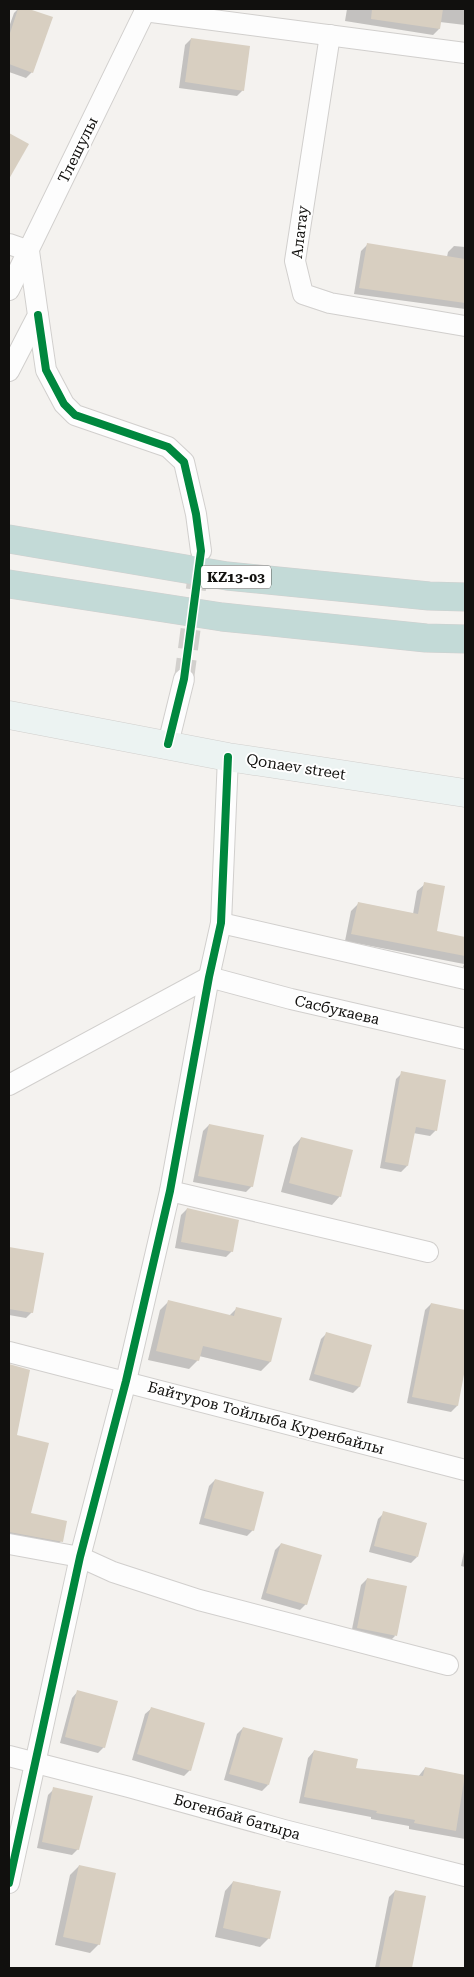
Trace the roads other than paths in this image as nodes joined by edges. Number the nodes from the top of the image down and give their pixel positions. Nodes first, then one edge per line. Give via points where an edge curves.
1 (145, 10) edge
2 (330, 35) junction
3 (465, 53) edge
4 (9, 244) edge
5 (29, 251) junction
6 (9, 290) edge
7 (38, 315) junction
8 (465, 326) edge
9 (9, 371) edge
10 (9, 539) edge
11 (201, 551) tunnel mouth
12 (9, 584) edge
13 (465, 597) edge
14 (465, 639) edge
15 (184, 679) tunnel mouth
16 (9, 715) edge
17 (168, 744) junction
18 (228, 757) junction
19 (465, 792) edge
20 (221, 923) junction
21 (209, 977) junction
22 (465, 979) edge
23 (465, 1039) edge
24 (9, 1085) edge
25 (170, 1191) junction
26 (428, 1252) dead end
27 (9, 1352) edge
28 (126, 1381) junction
29 (465, 1470) edge
30 (9, 1544) edge
31 (80, 1557) junction
32 (448, 1665) dead end
33 (9, 1756) edge
34 (36, 1764) junction
35 (465, 1876) edge
36 (9, 1884) edge

1 - 2 street
1 - 5 street, Тлешулы
2 - 3 street
2 - 8 street, Алатау via 295,260 303,294 330,304
4 - 5 street
5 - 6 street, Тлешулы
5 - 7 street
7 - 9 street
7 - 11 street via 46,370 64,404 75,415 168,446 184,462
10 - 13 highway, KZ13-03 via 227,576
12 - 14 highway via 222,617 426,638
15 - 17 street
16 - 17 main road, Qonaev street
17 - 18 main road, Qonaev street
18 - 19 main road, Qonaev street
18 - 20 street
20 - 21 street
20 - 22 street
21 - 23 street, Сасбукаева
21 - 24 street
21 - 25 street
25 - 26 street
25 - 28 street
27 - 28 street, Байтуров Тойлыба Куренбайлы
28 - 29 street, Байтуров Тойлыба Куренбайлы
28 - 31 street
30 - 31 street
31 - 32 street via 198,1600
31 - 34 street
33 - 34 street, Богенбай батыра
34 - 35 street, Богенбай батыра
34 - 36 street

